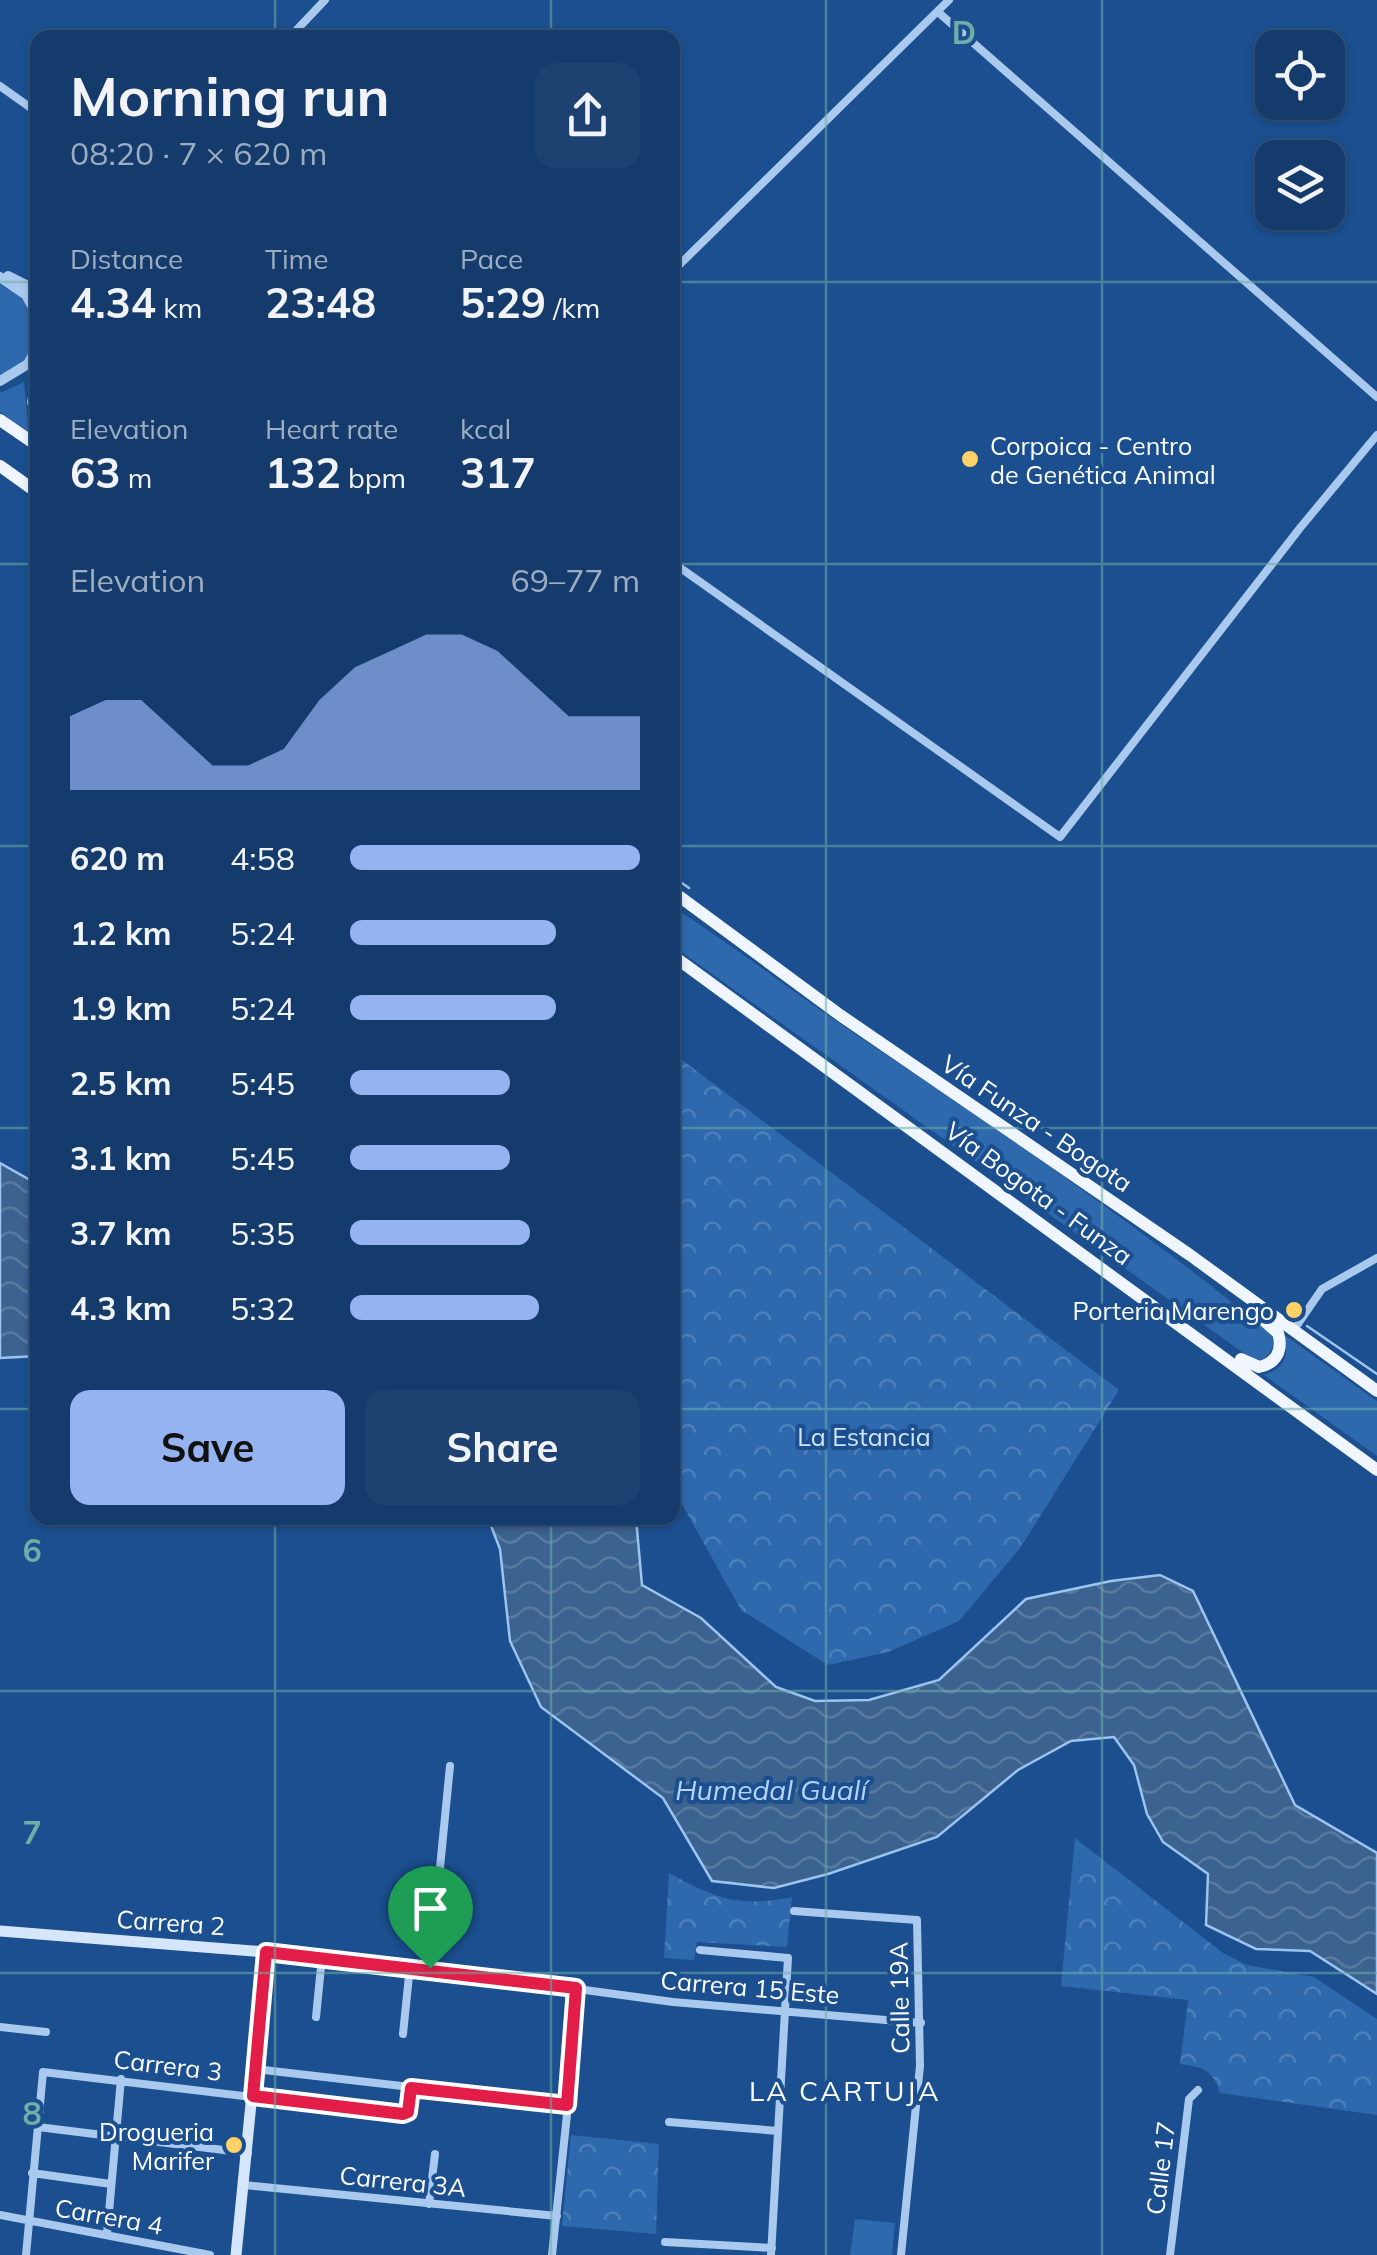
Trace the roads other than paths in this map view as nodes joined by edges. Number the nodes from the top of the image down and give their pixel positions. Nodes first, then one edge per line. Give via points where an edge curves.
1 (325, 0) edge
2 (949, 0) edge
3 (938, 12) junction
4 (297, 30) edge
5 (0, 86) edge
6 (30, 107) edge
7 (680, 264) edge
8 (0, 275) edge
9 (30, 285) edge
10 (30, 302) edge
11 (30, 360) edge
12 (0, 381) edge
13 (1377, 397) edge
14 (0, 420) edge
15 (1377, 435) edge
16 (30, 441) edge
17 (0, 466) edge
18 (30, 487) edge
19 (680, 568) edge
20 (680, 897) edge
21 (680, 960) edge
22 (1105, 1196) junction
23 (1074, 1246) junction
24 (1377, 1258) edge
25 (1293, 1331) junction
26 (1377, 1391) edge
27 (1377, 1470) edge
28 (450, 1766) dead end
29 (794, 1911) dead end
30 (0, 1931) edge
31 (700, 1950) dead end
32 (266, 1952) junction
33 (322, 1956) junction
34 (410, 1966) junction
35 (430, 1968) junction
36 (576, 1988) junction
37 (784, 2011) junction
38 (316, 2017) dead end
39 (921, 2023) junction
40 (0, 2027) edge
41 (46, 2032) dead end
42 (403, 2034) dead end
43 (255, 2069) junction
44 (121, 2079) junction
45 (411, 2088) junction
46 (1198, 2090) dead end
47 (253, 2096) junction
48 (567, 2105) junction
49 (669, 2122) dead end
50 (38, 2126) junction
51 (778, 2131) junction
52 (118, 2135) junction
53 (248, 2154) junction
54 (434, 2154) dead end
55 (32, 2174) junction
56 (111, 2184) junction
57 (244, 2185) junction
58 (429, 2204) junction
59 (0, 2215) edge
60 (557, 2216) junction
61 (29, 2223) junction
62 (107, 2234) junction
63 (665, 2242) dead end
64 (772, 2252) edge
65 (26, 2255) edge
66 (210, 2255) edge
67 (236, 2255) edge
68 (552, 2255) edge
69 (901, 2255) edge
70 (1170, 2255) edge

1 - 4 street
2 - 3 street
3 - 7 street
3 - 13 street
5 - 6 street
8 - 9 street
8 - 10 street
11 - 12 street
14 - 16 main road
15 - 19 street via 1060,837
17 - 18 main road
20 - 22 main road, Vía Funza - Bogota
21 - 23 main road, Vía Bogota - Funza
22 - 23 main road via 1271,1325 1281,1343 1274,1360 1250,1366 1124,1274
22 - 25 main road, Vía Funza - Bogota
23 - 27 main road, Vía Bogota - Funza
24 - 25 street via 1322,1289
25 - 26 main road, Vía Funza - Bogota
28 - 35 street
29 - 39 street, Calle 19A via 916,1920
30 - 32 main road, Carrera 2
31 - 37 street via 788,1958
32 - 33 street, Carrera 2
32 - 43 main road
33 - 34 street, Carrera 2
33 - 38 street
34 - 35 street, Carrera 2
34 - 42 street
35 - 36 street, Carrera 2
36 - 37 street, Carrera 15 Este
36 - 48 street
37 - 39 street, Carrera 15 Este
37 - 51 street
39 - 69 street, Calle 19A
40 - 41 street
43 - 45 street, Carrera 3
43 - 47 main road
44 - 47 street, Carrera 3
44 - 50 street, Carrera 3 via 44,2072
44 - 52 street
45 - 47 street, Carrera 3 via 406,2114
45 - 48 street, Carrera 3
46 - 70 street, Calle 17 via 1189,2099
47 - 53 main road
48 - 60 street
49 - 51 street
50 - 52 street
50 - 55 street
51 - 64 street
52 - 53 street
52 - 56 street
53 - 57 main road
54 - 58 street
55 - 56 street
55 - 61 street
56 - 62 street
57 - 58 street, Carrera 3A
57 - 67 main road
58 - 60 street, Carrera 3A
59 - 61 street, Carrera 4
60 - 68 street
61 - 62 street, Carrera 4
61 - 65 street
62 - 66 street, Carrera 4
63 - 64 street

